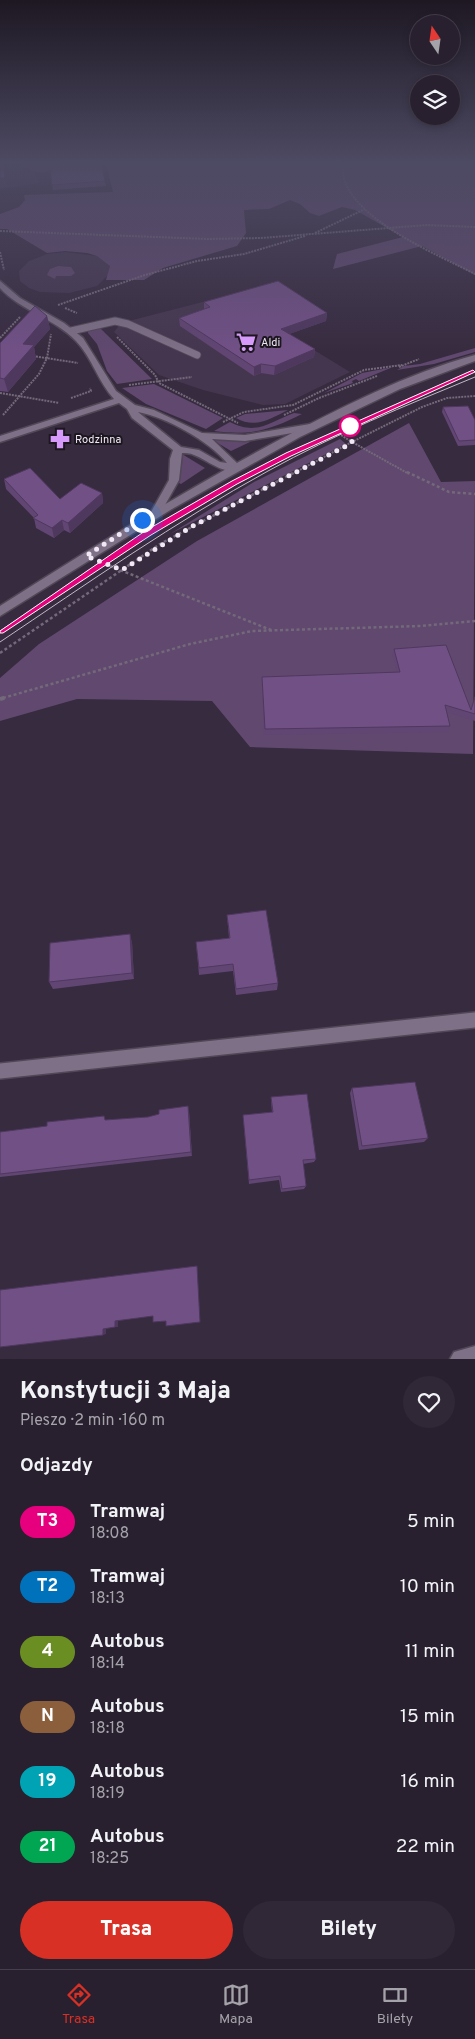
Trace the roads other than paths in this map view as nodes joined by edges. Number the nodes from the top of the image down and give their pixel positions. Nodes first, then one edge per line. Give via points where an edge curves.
1 (0, 283) edge
2 (71, 331) junction
3 (197, 355) dead end
4 (475, 358) edge
5 (120, 400) junction
6 (131, 407) junction
7 (310, 427) junction
8 (200, 436) junction
9 (0, 439) edge
10 (178, 450) junction
11 (236, 467) junction
12 (156, 512) junction
13 (0, 612) edge
14 (475, 1020) edge
15 (0, 1071) edge
16 (475, 1357) edge
17 (460, 1359) edge

1 - 2 street
2 - 3 lane via 115,321
2 - 5 street via 90,352 109,388
4 - 7 street via 403,383
5 - 6 street
5 - 9 street
6 - 8 street via 148,410
6 - 10 street via 135,416
7 - 8 street via 245,438
7 - 11 street
8 - 11 street via 227,455
10 - 11 street via 196,452 218,465
10 - 12 street via 174,480
11 - 12 street
12 - 13 street
14 - 15 lane
16 - 17 street

